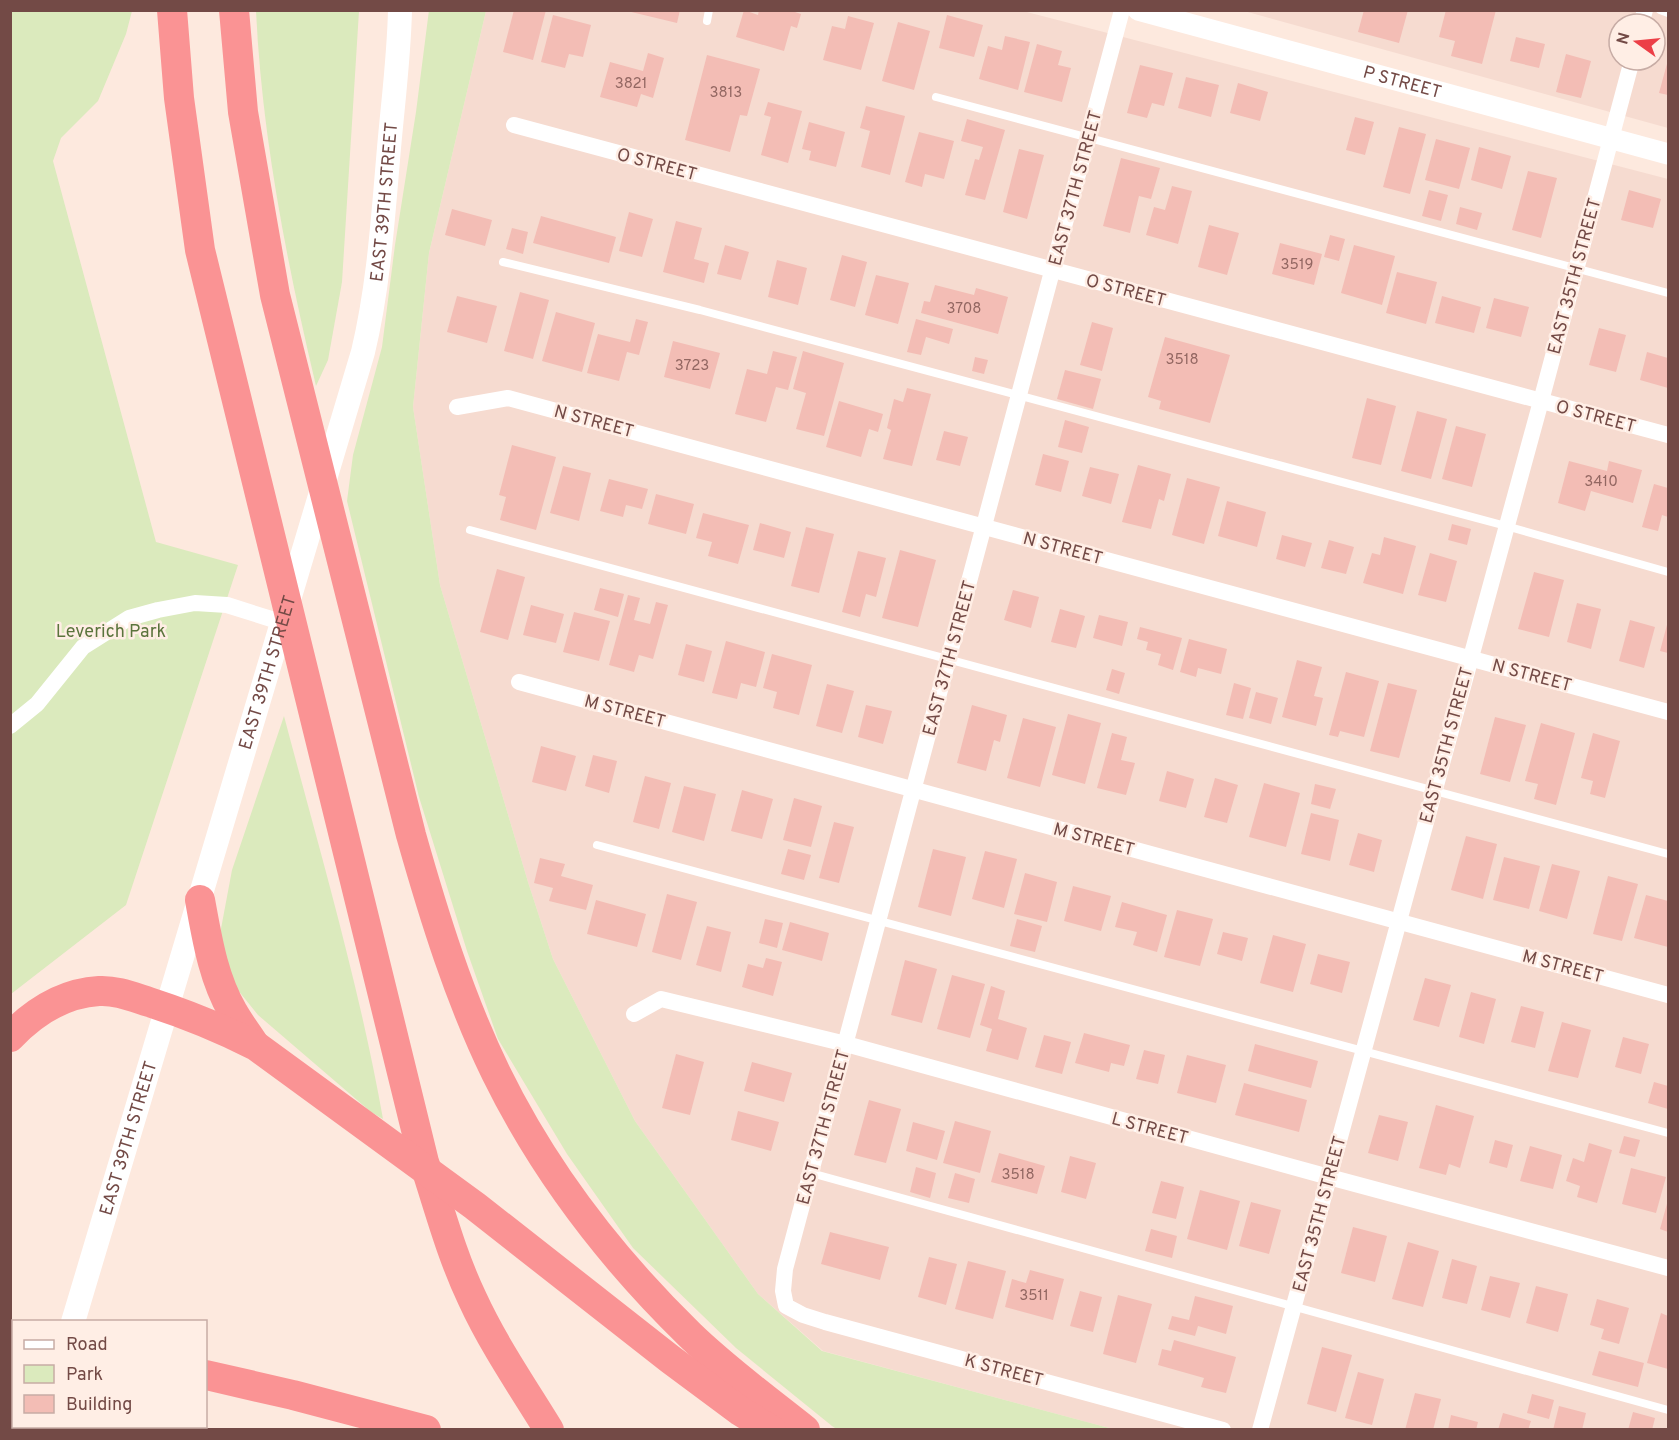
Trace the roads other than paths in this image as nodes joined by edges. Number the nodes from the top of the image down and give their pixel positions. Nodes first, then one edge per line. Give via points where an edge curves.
1 (172, 10) edge
2 (234, 10) edge
3 (400, 10) edge
4 (709, 10) edge
5 (1122, 10) edge
6 (1138, 10) edge
7 (1660, 10) edge
8 (1668, 13) edge
9 (707, 21) dead end
10 (1629, 72) edge
11 (936, 97) dead end
12 (514, 125) dead end
13 (1088, 137) junction
14 (1611, 138) junction
15 (1668, 154) edge
16 (503, 262) dead end
17 (1576, 268) junction
18 (1054, 271) junction
19 (1668, 293) edge
20 (1019, 395) junction
21 (1541, 401) junction
22 (457, 407) dead end
23 (1668, 435) edge
24 (1506, 526) junction
25 (984, 527) junction
26 (470, 530) dead end
27 (1668, 572) edge
28 (284, 623) junction
29 (1470, 658) junction
30 (948, 659) junction
31 (519, 682) dead end
32 (1668, 712) edge
33 (10, 726) edge
34 (914, 790) junction
35 (1434, 790) junction
36 (597, 845) dead end
37 (1668, 854) edge
38 (200, 900) junction
39 (879, 921) junction
40 (1398, 922) junction
41 (1668, 995) edge
42 (167, 1008) junction
43 (634, 1014) dead end
44 (10, 1037) edge
45 (846, 1044) junction
46 (256, 1046) junction
47 (1363, 1052) junction
48 (1668, 1133) edge
49 (811, 1173) junction
50 (1329, 1177) junction
51 (1668, 1268) edge
52 (786, 1306) joint
53 (1294, 1307) junction
54 (74, 1320) edge
55 (207, 1375) edge
56 (1668, 1410) edge
57 (426, 1430) edge
58 (549, 1430) edge
59 (771, 1430) edge
60 (805, 1430) edge
61 (1224, 1430) edge
62 (1260, 1430) edge

1 - 58 highway via 178,98 200,250 424,1162 471,1296 495,1345
2 - 60 highway via 243,112 275,295 411,835 467,1008 497,1075 543,1157 588,1221 690,1336
3 - 28 main road, EAST 39TH STREET via 374,307
4 - 9 lane
5 - 13 street, EAST 37TH STREET
6 - 14 street, P STREET
7 - 8 lane
10 - 14 street, EAST 35TH STREET
11 - 13 lane
12 - 18 street, O STREET
13 - 17 lane
13 - 18 street, EAST 37TH STREET
14 - 15 street, P STREET
14 - 17 street, EAST 35TH STREET
16 - 20 lane
17 - 19 lane
17 - 21 street, EAST 35TH STREET
18 - 20 street, EAST 37TH STREET
18 - 21 street, O STREET
20 - 24 lane
20 - 25 street, EAST 37TH STREET
21 - 23 street, O STREET
21 - 24 street, EAST 35TH STREET
22 - 25 street, N STREET via 508,398
24 - 27 lane
24 - 29 street, EAST 35TH STREET
25 - 29 street, N STREET
25 - 30 street, EAST 37TH STREET
26 - 30 lane
28 - 33 street via 227,605 195,603 129,618 83,647 37,704
28 - 38 main road, EAST 39TH STREET
29 - 32 street, N STREET
29 - 35 street, EAST 35TH STREET
30 - 34 street, EAST 37TH STREET
30 - 35 lane
31 - 34 street, M STREET
34 - 39 street, EAST 37TH STREET
34 - 40 street, M STREET
35 - 37 lane
35 - 40 street, EAST 35TH STREET
36 - 39 lane
38 - 42 main road, EAST 39TH STREET
38 - 46 highway via 212,961 233,1012
39 - 45 street, EAST 37TH STREET
39 - 47 lane
40 - 41 street, M STREET
40 - 47 street, EAST 35TH STREET
42 - 44 highway via 123,994 100,991 76,995 47,1006
42 - 46 highway
42 - 54 main road, EAST 39TH STREET
43 - 45 street, L STREET via 661,999
45 - 49 street, EAST 37TH STREET
45 - 50 street, L STREET
46 - 59 highway via 475,1206 740,1411
47 - 48 lane
47 - 50 street, EAST 35TH STREET
49 - 52 street, EAST 37TH STREET via 785,1269
49 - 53 lane
50 - 51 street, L STREET
50 - 53 street, EAST 35TH STREET
52 - 61 street, K STREET via 825,1322
53 - 56 lane
53 - 62 street, EAST 35TH STREET
55 - 57 highway

